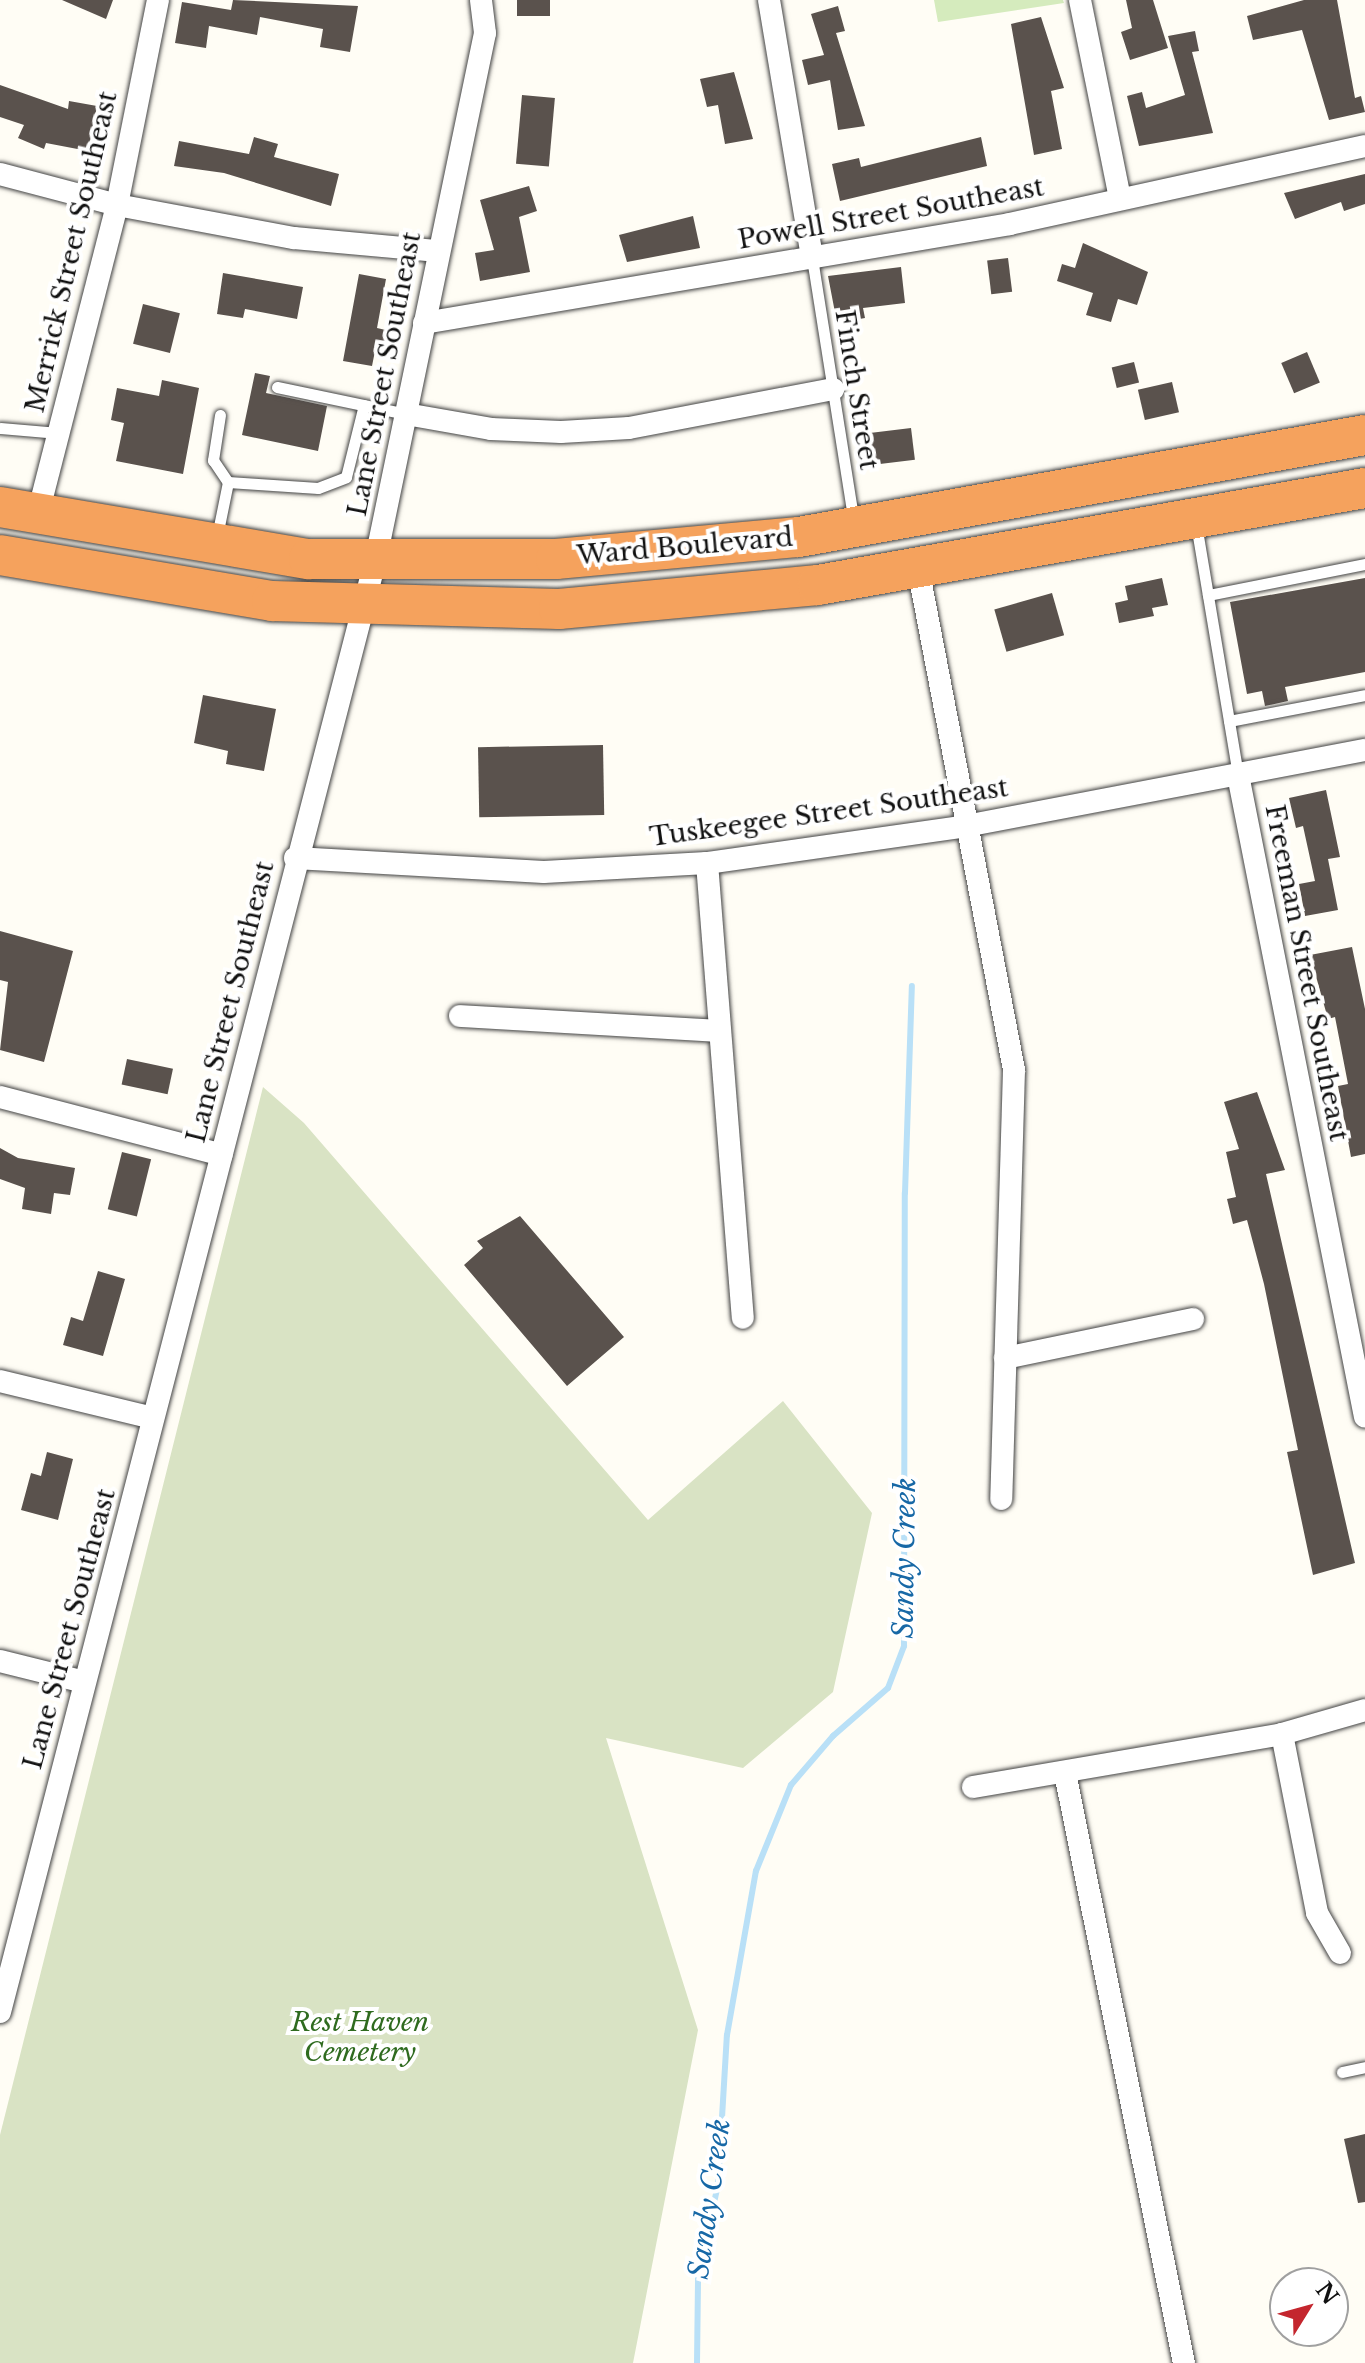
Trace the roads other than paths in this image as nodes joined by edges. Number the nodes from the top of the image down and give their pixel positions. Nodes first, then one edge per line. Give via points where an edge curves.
1 (158, 0) edge
2 (481, 0) edge
3 (769, 0) edge
4 (1080, 0) edge
5 (1365, 146) edge
6 (0, 174) edge
7 (1120, 199) junction
8 (117, 205) junction
9 (438, 251) junction
10 (812, 258) junction
11 (424, 323) junction
12 (277, 387) dead end
13 (833, 389) junction
14 (364, 405) junction
15 (406, 414) junction
16 (220, 415) dead end
17 (0, 428) edge
18 (59, 433) junction
19 (1365, 435) edge
20 (228, 482) junction
21 (1365, 488) edge
22 (18, 512) edge
23 (1195, 520) junction
24 (855, 528) junction
25 (215, 544) junction
26 (0, 555) edge
27 (376, 558) junction
28 (1365, 564) edge
29 (918, 568) junction
30 (1208, 595) junction
31 (364, 605) junction
32 (1365, 695) edge
33 (1229, 721) junction
34 (1365, 750) edge
35 (1238, 775) junction
36 (966, 826) junction
37 (295, 858) junction
38 (707, 863) junction
39 (460, 1016) dead end
40 (718, 1031) junction
41 (0, 1097) edge
42 (222, 1155) junction
43 (743, 1318) dead end
44 (1193, 1319) dead end
45 (1358, 1342) edge
46 (1005, 1358) junction
47 (0, 1381) edge
48 (1365, 1417) edge
49 (153, 1418) junction
50 (1001, 1499) dead end
51 (0, 1661) edge
52 (84, 1682) junction
53 (1365, 1710) edge
54 (1282, 1734) junction
55 (1065, 1773) junction
56 (973, 1787) dead end
57 (1340, 1953) dead end
58 (0, 2012) edge
59 (1365, 2067) edge
60 (1342, 2072) dead end
61 (1184, 2363) edge

1 - 8 street, Merrick Street Southeast
2 - 9 street, Lane Street Southeast via 485,33
3 - 10 street
4 - 7 street
5 - 7 street, Powell Street Southeast
6 - 8 street
7 - 10 street, Powell Street Southeast
8 - 9 street via 294,238
8 - 18 street, Merrick Street Southeast
9 - 11 street, Lane Street Southeast
10 - 11 street, Powell Street Southeast
10 - 13 lane, Finch Street
11 - 15 street, Lane Street Southeast
12 - 14 lane
13 - 15 street via 629,428 561,432 491,429
13 - 24 lane, Finch Street
14 - 15 lane
14 - 20 lane via 350,469 333,487
15 - 27 street, Lane Street Southeast
16 - 20 lane via 213,460
17 - 18 lane
18 - 22 street, Merrick Street Southeast
19 - 24 highway, Ward Boulevard
20 - 25 lane
21 - 23 highway, Ward Boulevard
22 - 25 highway, Ward Boulevard
23 - 29 highway, Ward Boulevard
23 - 30 lane
24 - 27 highway, Ward Boulevard via 556,559
25 - 27 highway, Ward Boulevard via 309,559
26 - 31 highway, Ward Boulevard via 272,601
27 - 31 street, Lane Street Southeast
28 - 30 lane
29 - 31 highway, Ward Boulevard via 818,585 574,608
29 - 36 street
30 - 33 lane
31 - 37 street, Lane Street Southeast
32 - 33 lane
33 - 35 lane
34 - 35 street, Tuskeegee Street Southeast
35 - 36 street, Tuskeegee Street Southeast
35 - 45 street, Freeman Street Southeast
36 - 38 street, Tuskeegee Street Southeast
36 - 46 street via 1014,1070
37 - 38 street, Tuskeegee Street Southeast via 544,872
37 - 42 street, Lane Street Southeast
38 - 40 street
39 - 40 street
40 - 43 street
41 - 42 street
42 - 49 street, Lane Street Southeast
44 - 46 street
45 - 48 street, Freeman Street Southeast
46 - 50 street
47 - 49 street
49 - 52 street, Lane Street Southeast
51 - 52 street
52 - 58 street, Lane Street Southeast
53 - 54 street
54 - 55 street
54 - 57 street via 1317,1913
55 - 56 street
55 - 61 street
59 - 60 lane

